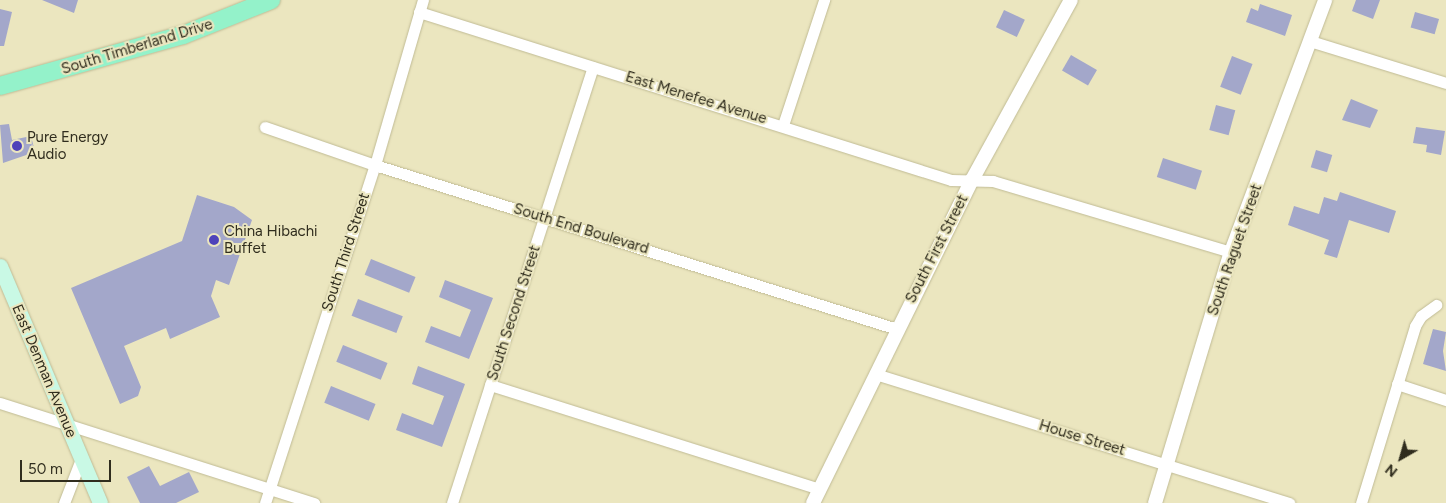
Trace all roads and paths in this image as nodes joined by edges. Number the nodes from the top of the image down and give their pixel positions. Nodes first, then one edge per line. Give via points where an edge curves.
1 (271, 0) edge
2 (423, 0) edge
3 (824, 0) edge
4 (1070, 0) edge
5 (1325, 0) edge
6 (420, 12) junction
7 (1310, 41) junction
8 (593, 67) junction
9 (1446, 83) edge
10 (0, 86) edge
11 (783, 125) junction
12 (265, 127) dead end
13 (375, 165) junction
14 (972, 180) junction
15 (545, 218) junction
16 (1231, 252) junction
17 (0, 266) edge
18 (1436, 305) dead end
19 (897, 329) junction
20 (875, 374) junction
21 (490, 384) junction
22 (1397, 384) junction
23 (1446, 400) edge
24 (0, 403) edge
25 (68, 426) junction
26 (81, 459) junction
27 (1166, 464) junction
28 (269, 488) junction
29 (818, 489) junction
30 (64, 503) edge
31 (100, 503) edge
32 (265, 503) edge
33 (314, 503) edge
34 (452, 503) edge
35 (813, 503) edge
36 (1154, 503) edge
37 (1289, 503) edge
38 (1361, 503) edge

1 - 10 main road, South Timberland Drive via 183,35
2 - 6 street, South Third Street
3 - 11 street
4 - 14 street, South First Street
5 - 7 street, South Raguet Street
6 - 8 street, East Menefee Avenue
6 - 13 street, South Third Street
7 - 9 street
7 - 16 street, South Raguet Street
8 - 11 street, East Menefee Avenue
8 - 15 street, South Second Street
11 - 14 street, East Menefee Avenue via 951,180
12 - 13 street, South End Boulevard
13 - 15 street, South End Boulevard
13 - 28 street, South Third Street
14 - 16 street, East Menefee Avenue via 993,181
14 - 19 street, South First Street
15 - 19 street, South End Boulevard
15 - 21 street, South Second Street
16 - 27 street, South Raguet Street
17 - 25 main road, East Denman Avenue
18 - 22 street via 1421,316 1415,326
19 - 20 street, South First Street
20 - 27 street, House Street
20 - 29 street, South First Street
21 - 29 street
21 - 34 street, South Second Street
22 - 23 street
22 - 38 street
24 - 25 street
25 - 26 main road, East Denman Avenue
25 - 28 street
26 - 30 street
26 - 31 main road, East Denman Avenue
27 - 36 street, South Raguet Street
27 - 37 street, House Street
28 - 32 street, South Third Street
28 - 33 street
29 - 35 street, South First Street

